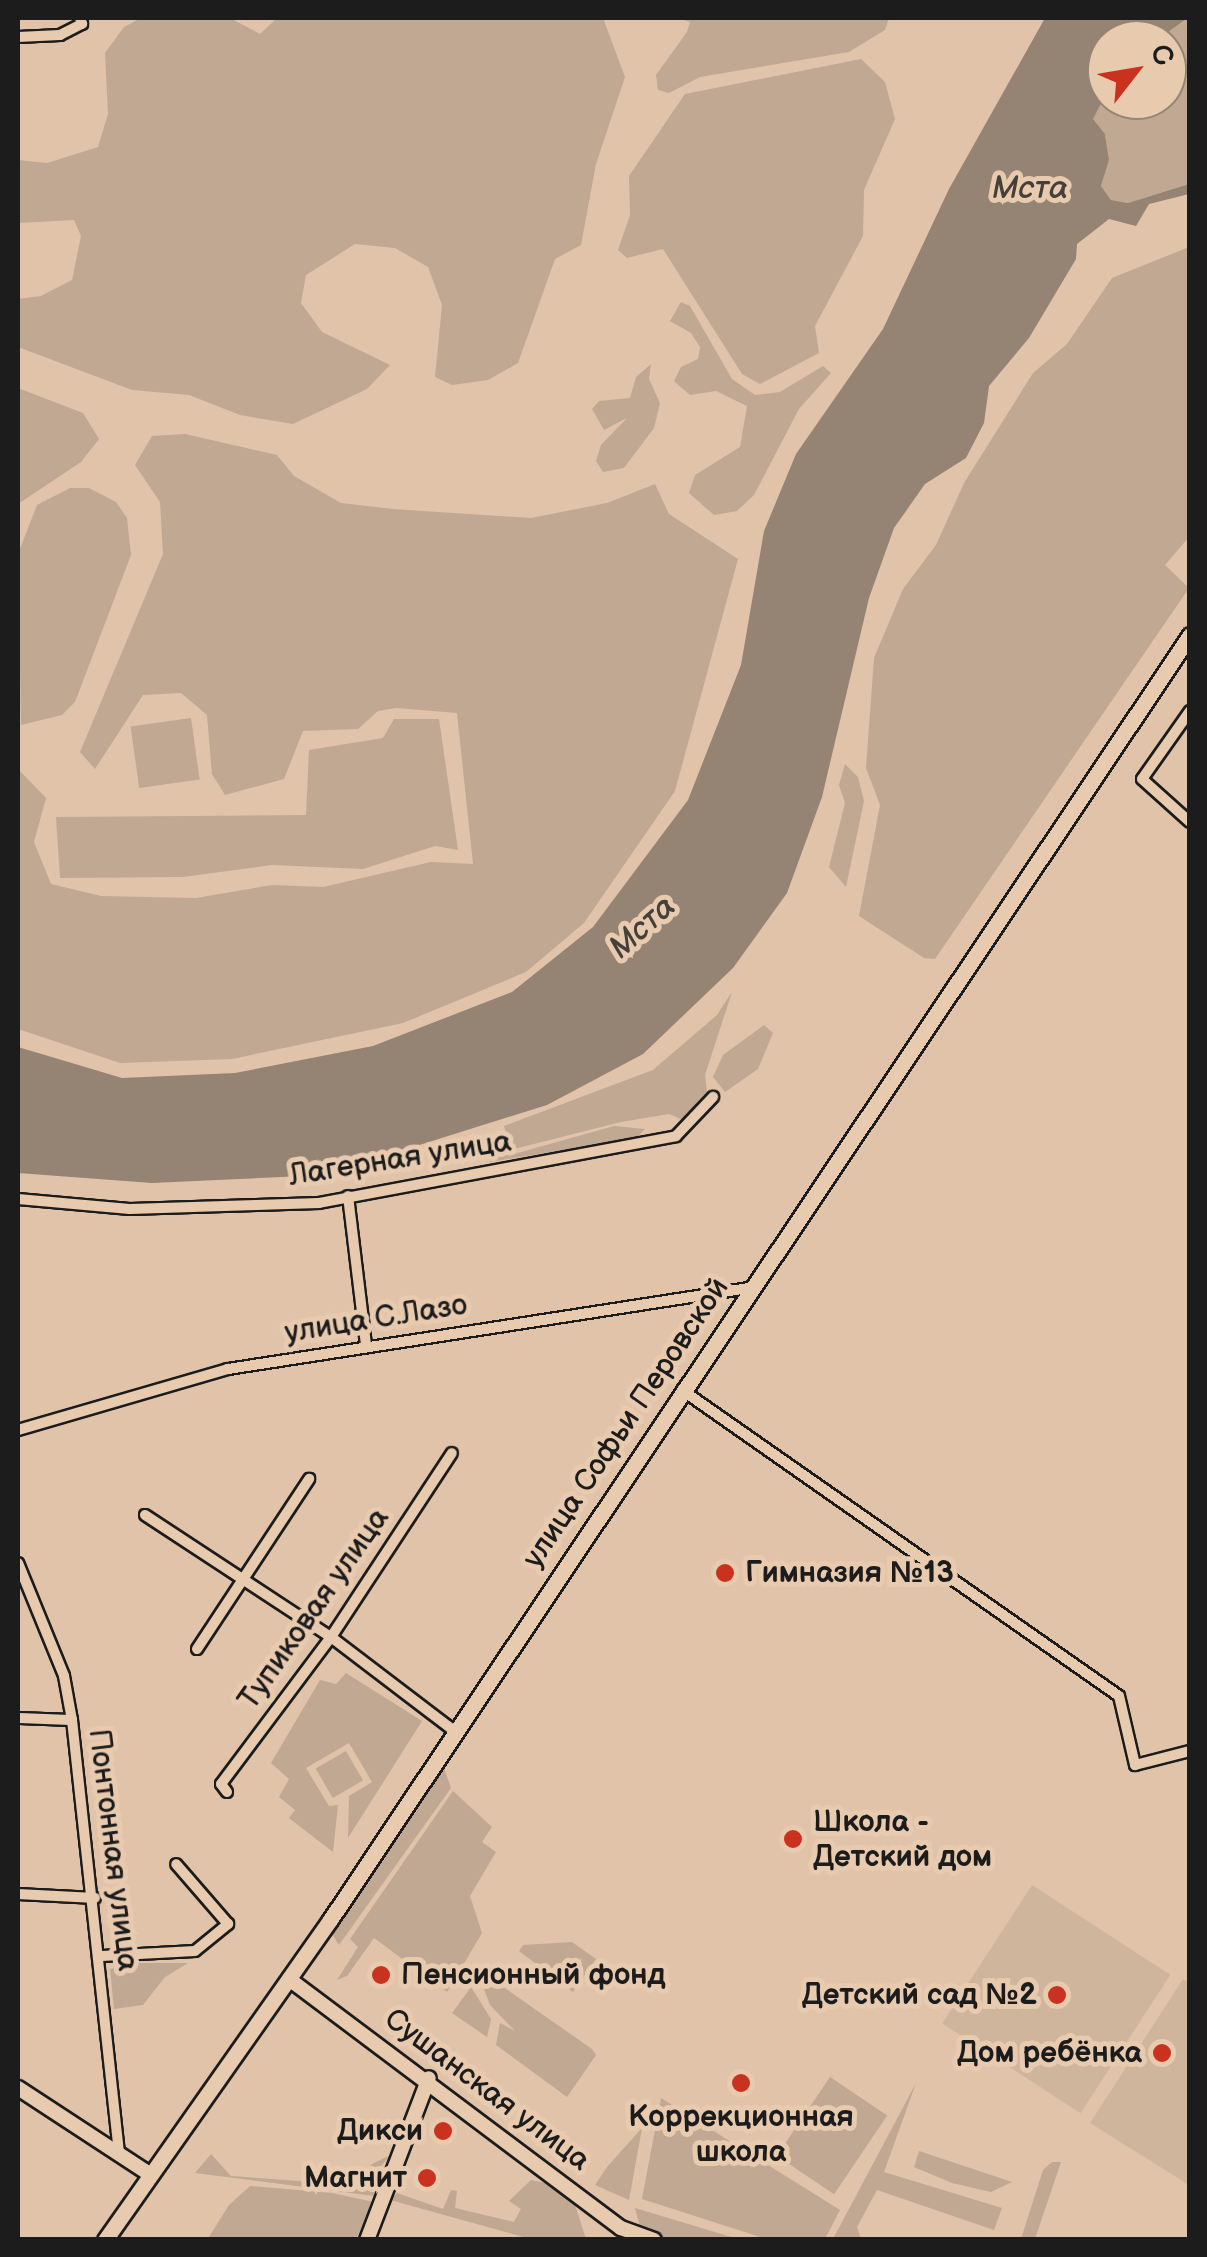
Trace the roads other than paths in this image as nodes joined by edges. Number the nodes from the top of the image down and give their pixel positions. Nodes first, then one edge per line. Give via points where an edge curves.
1 (80, 18) edge
2 (18, 37) edge
3 (1190, 635) edge
4 (1190, 711) edge
5 (1190, 822) edge
6 (713, 1097) dead end
7 (348, 1196) junction
8 (18, 1200) edge
9 (749, 1288) junction
10 (366, 1345) junction
11 (681, 1390) junction
12 (18, 1430) edge
13 (452, 1453) dead end
14 (310, 1479) dead end
15 (145, 1514) dead end
16 (18, 1563) edge
17 (244, 1582) junction
18 (331, 1637) junction
19 (197, 1649) dead end
20 (18, 1718) edge
21 (72, 1720) junction
22 (453, 1730) junction
23 (1190, 1751) edge
24 (227, 1792) dead end
25 (176, 1864) dead end
26 (18, 1894) edge
27 (95, 1898) junction
28 (102, 1956) junction
29 (289, 1978) junction
30 (430, 2078) junction
31 (18, 2088) edge
32 (119, 2152) junction
33 (151, 2175) junction
34 (620, 2234) edge
35 (106, 2240) edge
36 (367, 2240) edge
37 (654, 2240) edge

1 - 2 street via 82,24 60,36
3 - 9 main road, улица Софьи Перовской
4 - 5 street via 1142,779
6 - 7 street, Лагерная улица via 676,1136
7 - 8 street, Лагерная улица via 319,1203 130,1209
7 - 10 street
9 - 10 street, улица С.Лазо
9 - 11 main road, улица Софьи Перовской
10 - 12 street, улица С.Лазо via 145,1388
11 - 22 main road, улица Софьи Перовской
11 - 23 street via 1119,1696 1134,1765
13 - 18 street, Тупиковая улица
14 - 17 street
15 - 17 street
16 - 21 street, Понтонная улица via 64,1676
17 - 18 street
17 - 19 street
18 - 22 street
18 - 24 street, Тупиковая улица via 221,1784
20 - 21 street
21 - 27 street, Понтонная улица
22 - 29 main road, улица Софьи Перовской
25 - 28 street via 228,1924 195,1951
26 - 27 street
27 - 28 street, Понтонная улица
28 - 32 street, Понтонная улица
29 - 30 main road, Сушанская улица
29 - 33 main road, улица Софьи Перовской
30 - 34 main road, Сушанская улица
30 - 36 main road
31 - 32 main road
32 - 33 main road
33 - 35 main road, улица Софьи Перовской
34 - 37 main road, Сушанская улица

